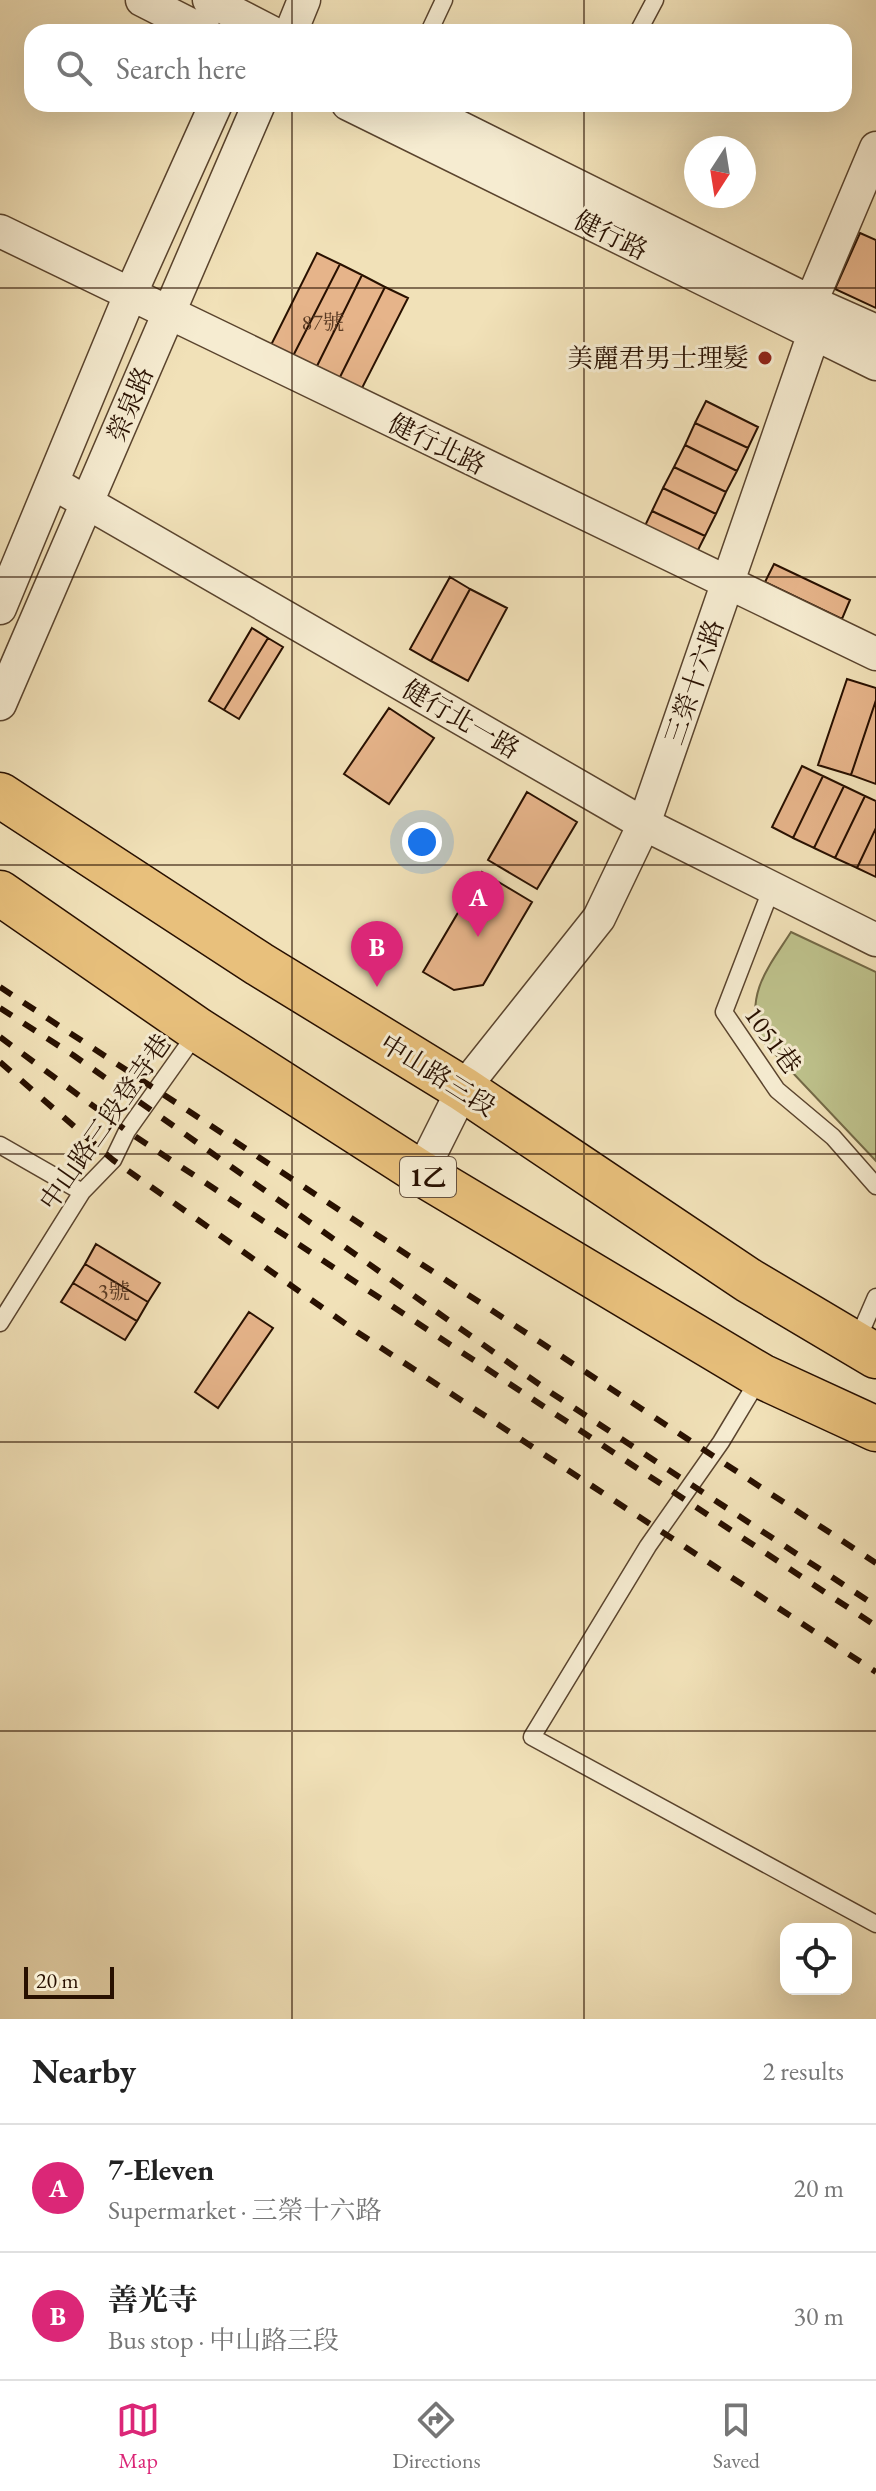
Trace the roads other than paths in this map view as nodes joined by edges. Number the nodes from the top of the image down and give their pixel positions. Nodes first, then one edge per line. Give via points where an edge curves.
1 (142, 0) edge
2 (209, 0) edge
3 (304, 0) edge
4 (444, 0) edge
5 (655, 0) edge
6 (258, 21) edge
7 (189, 24) edge
8 (294, 24) edge
9 (433, 24) edge
10 (642, 24) edge
11 (212, 112) edge
12 (256, 112) edge
13 (364, 112) edge
14 (429, 112) edge
15 (876, 148) edge
16 (0, 231) edge
17 (130, 295) junction
18 (811, 302) junction
19 (168, 314) junction
20 (876, 331) edge
21 (813, 336) junction
22 (876, 364) edge
23 (53, 483) junction
24 (87, 504) junction
25 (728, 584) junction
26 (0, 608) edge
27 (876, 654) edge
28 (0, 704) edge
29 (0, 795) edge
30 (644, 824) junction
31 (771, 890) junction
32 (0, 893) edge
33 (876, 940) edge
34 (198, 1030) junction
35 (463, 1089) junction
36 (0, 1145) edge
37 (421, 1173) junction
38 (876, 1186) edge
39 (82, 1192) junction
40 (876, 1297) edge
41 (0, 1323) edge
42 (866, 1350) edge
43 (761, 1376) junction
44 (876, 1429) edge
45 (876, 1924) edge

1 - 7 street
2 - 6 street
3 - 8 street
4 - 9 lane
5 - 10 lane
11 - 17 street, 榮泉路
12 - 19 street, 榮泉路
13 - 21 street, 健行路
14 - 18 street, 健行路
15 - 18 street, 三榮十六路
16 - 17 street, 健行北路
17 - 19 street, 健行北路
17 - 23 street, 榮泉路
18 - 20 street, 健行路
18 - 21 street, 三榮十六路
19 - 24 street, 榮泉路
19 - 25 street, 健行北路
21 - 22 street, 健行路
21 - 25 street, 三榮十六路
23 - 24 street, 健行北一路
23 - 26 street, 榮泉路
24 - 28 street, 榮泉路
24 - 30 street, 健行北一路
25 - 27 street, 健行北路
25 - 30 street, 三榮十六路
29 - 35 main road, 中山路三段
30 - 31 street, 健行北一路
30 - 35 street, 三榮十六路 via 599,918
31 - 33 street, 健行北一路
31 - 38 lane, 1051巷 via 724,1012 777,1090 833,1137
32 - 34 main road, 1乙
34 - 37 main road, 1乙
34 - 39 lane, 中山路三段登寺巷 via 127,1131 113,1160
35 - 37 street, 三榮十六路
35 - 42 main road, 中山路三段 via 748,1280
36 - 39 lane
37 - 43 main road, 1乙
39 - 41 lane, 中山路三段登寺巷
40 - 42 lane
43 - 44 main road, 1乙
43 - 45 lane via 648,1546 532,1737

